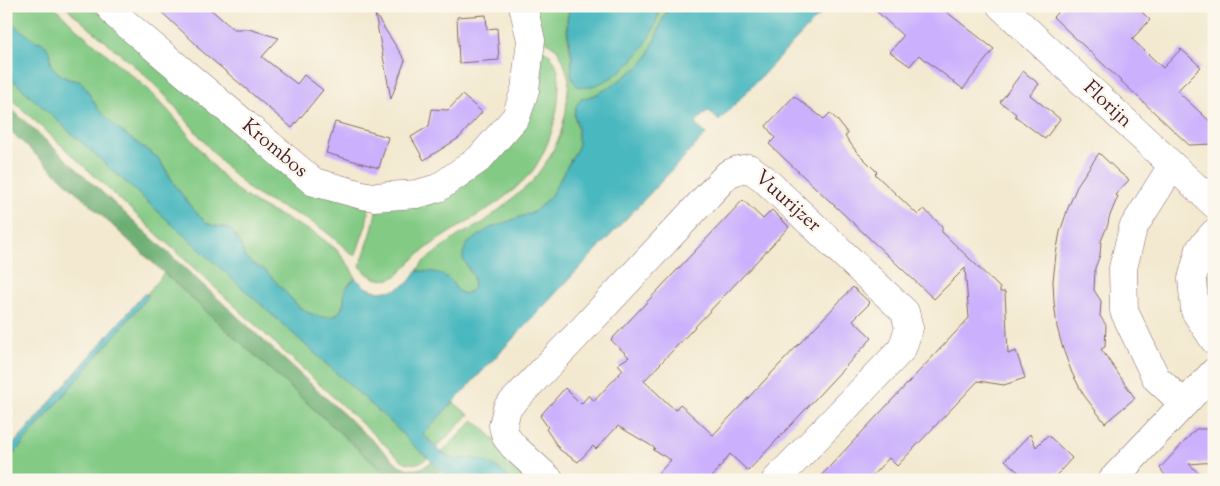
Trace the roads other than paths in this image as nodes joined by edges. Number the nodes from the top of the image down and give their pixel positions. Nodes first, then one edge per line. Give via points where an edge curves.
1 (109, 6) edge
2 (523, 6) edge
3 (1001, 6) edge
4 (1172, 166) junction
5 (1214, 204) edge
6 (1214, 234) edge
7 (1214, 340) edge
8 (1214, 372) edge
9 (1184, 404) junction
10 (550, 480) edge
11 (776, 480) edge
12 (1112, 480) edge

1 - 2 street, Krombos via 314,182 374,196 417,194 438,188 480,159 516,117 525,90 531,40
3 - 4 street, Florijn
4 - 5 street, Florijn
4 - 9 street via 1133,228 1123,268 1124,311 1156,378
6 - 7 street via 1200,249 1192,279 1195,311
8 - 9 street
9 - 12 street
10 - 11 street, Vuurijzer via 506,437 503,426 507,408 728,174 749,168 905,312 909,328 902,349

